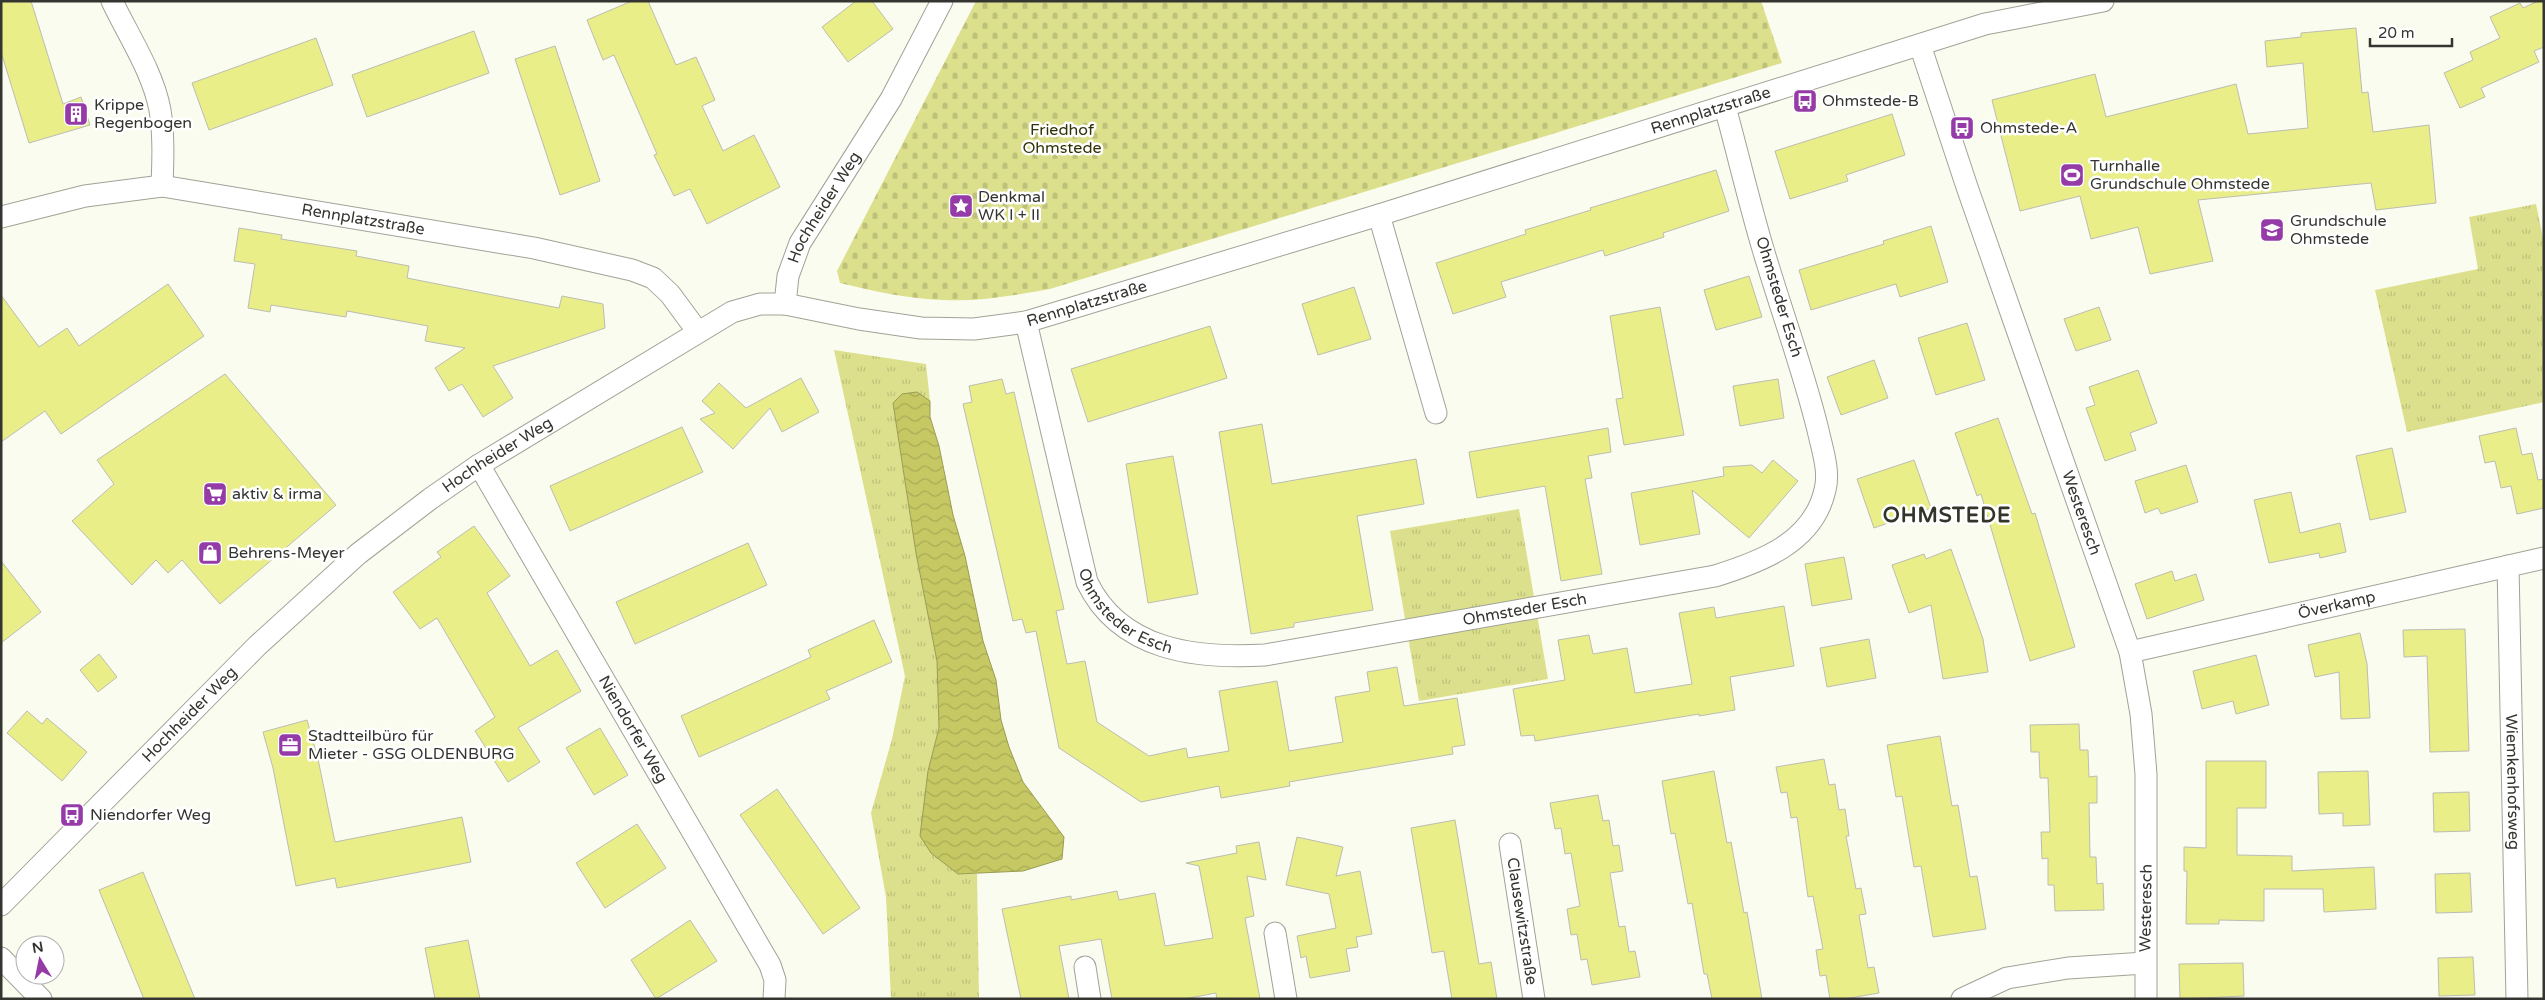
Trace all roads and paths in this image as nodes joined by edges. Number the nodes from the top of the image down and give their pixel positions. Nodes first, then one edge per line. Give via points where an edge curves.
1 (112, 1) edge
2 (942, 1) edge
3 (2103, 1) edge
4 (1920, 45) junction
5 (1725, 107) junction
6 (162, 186) junction
7 (1379, 215) junction
8 (1, 217) edge
9 (785, 304) junction
10 (1026, 322) junction
11 (698, 332) junction
12 (1436, 413) dead end
13 (479, 465) junction
14 (2544, 558) edge
15 (2508, 566) junction
16 (2130, 652) junction
17 (1510, 844) dead end
18 (1, 906) edge
19 (1275, 933) dead end
20 (1, 958) edge
21 (2145, 963) junction
22 (1085, 967) dead end
23 (41, 999) edge
24 (774, 999) edge
25 (1090, 999) edge
26 (1286, 999) edge
27 (1534, 999) edge
28 (1962, 999) edge
29 (2146, 999) edge
30 (2518, 999) edge

1 - 6 street via 160,108 164,140
2 - 9 street, Hochheider Weg via 891,99 800,243 788,276
3 - 4 street, Rennplatzstraße via 1985,24
4 - 5 street, Rennplatzstraße
4 - 16 street, Westeresch
5 - 7 street, Rennplatzstraße
5 - 10 street, Ohmsteder Esch via 1825,461 1825,490 1815,514 1797,538 1772,555 1737,569 1714,576 1265,655 1202,656 1149,641 1109,616 1096,601 1087,582
6 - 8 street, Rennplatzstraße via 85,196
6 - 11 street, Rennplatzstraße via 534,248 632,270 653,278 670,294
7 - 10 street, Rennplatzstraße
7 - 12 street
9 - 10 street, Rennplatzstraße via 921,328 974,329
9 - 11 street, Hochheider Weg via 760,304 732,312
11 - 13 street, Hochheider Weg
13 - 18 street, Hochheider Weg via 358,554 257,646
13 - 24 street, Niendorfer Weg via 770,965 775,980
14 - 15 street, Överkamp
15 - 16 street, Överkamp
15 - 30 street, Wiemkenhofsweg
16 - 21 street, Westeresch via 2141,714 2146,774
17 - 27 street, Clausewitzstraße
19 - 26 street
20 - 23 street
21 - 28 street via 2068,968 2007,978
21 - 29 street, Westeresch
22 - 25 street

